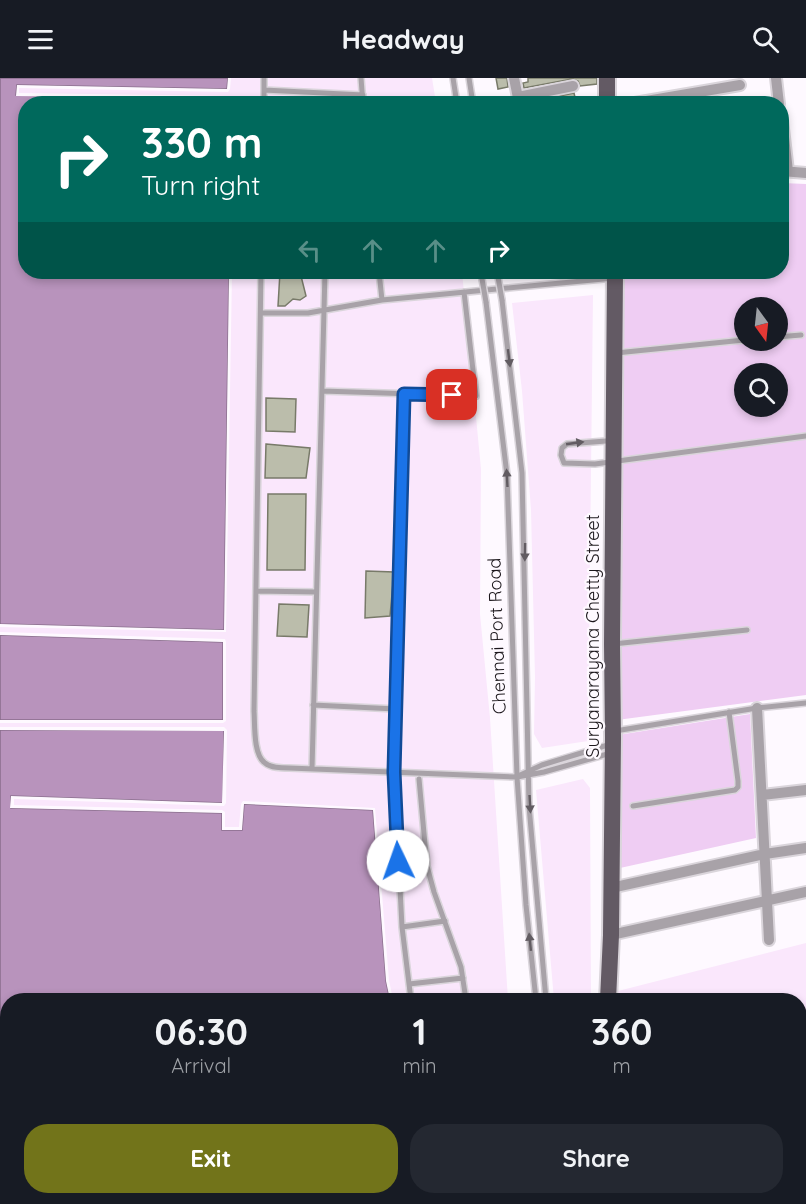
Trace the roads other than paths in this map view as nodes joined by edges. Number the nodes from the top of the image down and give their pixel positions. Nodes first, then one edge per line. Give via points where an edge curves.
1 (264, 78) edge
2 (361, 78) edge
3 (453, 78) edge
4 (469, 78) edge
5 (514, 78) edge
6 (607, 78) edge
7 (616, 78) edge
8 (776, 78) edge
9 (740, 85) dead end
10 (573, 86) dead end
11 (264, 90) junction
12 (363, 95) joint
13 (264, 96) edge
14 (456, 96) edge
15 (472, 96) edge
16 (518, 96) edge
17 (534, 96) edge
18 (607, 96) edge
19 (616, 96) edge
20 (675, 96) edge
21 (779, 96) edge
22 (789, 171) edge
23 (806, 173) edge
24 (261, 279) edge
25 (325, 279) edge
26 (380, 279) edge
27 (482, 279) edge
28 (499, 279) edge
29 (576, 279) edge
30 (611, 279) edge
31 (611, 279) edge
32 (464, 292) junction
33 (382, 300) junction
34 (324, 310) junction
35 (261, 313) junction
36 (801, 335) dead end
37 (788, 336) edge
38 (734, 341) edge
39 (614, 353) junction
40 (322, 391) junction
41 (404, 394) junction
42 (806, 436) edge
43 (606, 441) junction
44 (609, 462) junction
45 (256, 591) junction
46 (316, 592) junction
47 (747, 630) dead end
48 (612, 644) junction
49 (806, 703) edge
50 (313, 705) junction
51 (757, 708) junction
52 (396, 709) junction
53 (729, 712) junction
54 (609, 746) junction
55 (312, 769) junction
56 (394, 772) junction
57 (528, 773) junction
58 (517, 777) junction
59 (419, 779) dead end
60 (806, 790) edge
61 (762, 795) junction
62 (633, 806) dead end
63 (806, 848) edge
64 (765, 854) junction
65 (611, 888) junction
66 (806, 892) edge
67 (767, 899) junction
68 (445, 921) junction
69 (402, 927) junction
70 (611, 935) junction
71 (769, 940) dead end
72 (463, 978) junction
73 (409, 984) junction
74 (410, 993) edge
75 (465, 993) edge
76 (535, 993) edge
77 (545, 993) edge
78 (598, 993) edge
79 (608, 993) edge

1 - 11 lane
2 - 12 lane
3 - 14 lane
4 - 15 lane
5 - 16 street
6 - 18 main road
7 - 19 main road
8 - 21 street
9 - 20 street
10 - 17 street
11 - 12 lane
11 - 13 lane
22 - 23 street
24 - 35 lane
25 - 34 lane
26 - 33 lane
58 -> 27 lane, Chennai Port Road, bridge via 507,475
28 -> 57 lane, Chennai Port Road, bridge via 525,522
29 - 32 lane
30 - 39 main road, Suryanarayana Chetty Street
31 - 43 main road, Suryanarayana Chetty Street
32 - 33 lane
32 - 41 lane via 476,396
33 - 34 lane
34 - 35 lane
34 - 40 lane
35 - 45 lane
36 - 37 lane
38 - 39 lane
39 - 44 main road, Suryanarayana Chetty Street
40 - 41 lane
40 - 46 lane
41 - 52 lane
42 - 44 lane
43 - 44 main road, Suryanarayana Chetty Street
44 -> 43 lane via 569,465 564,464 561,455 567,444
44 - 48 main road, Suryanarayana Chetty Street
44 - 54 main road, Suryanarayana Chetty Street
45 - 46 lane
45 - 55 lane via 254,711 259,754 261,760 272,766
46 - 50 lane
47 - 48 lane
48 - 54 main road, Suryanarayana Chetty Street
49 - 51 lane
50 - 52 lane
50 - 55 lane
51 - 53 lane
51 - 61 street
52 - 56 lane
53 - 54 lane
53 - 62 lane via 738,781 735,790
54 - 57 lane
54 - 65 main road, Suryanarayana Chetty Street
54 - 78 main road, Suryanarayana Chetty Street
55 - 56 lane
56 - 58 lane
56 - 69 lane
57 - 58 lane
57 -> 77 lane, Chennai Port Road
76 -> 58 lane, Chennai Port Road
59 - 68 lane via 427,866
60 - 61 street
61 - 64 street
63 - 64 street
64 - 65 street
64 - 67 street
65 - 70 main road, Suryanarayana Chetty Street
66 - 67 street
67 - 70 street
67 - 71 street
68 - 69 lane
68 - 72 lane
69 - 73 lane
70 - 79 main road, Suryanarayana Chetty Street
72 - 73 lane
72 - 75 lane
73 - 74 lane

